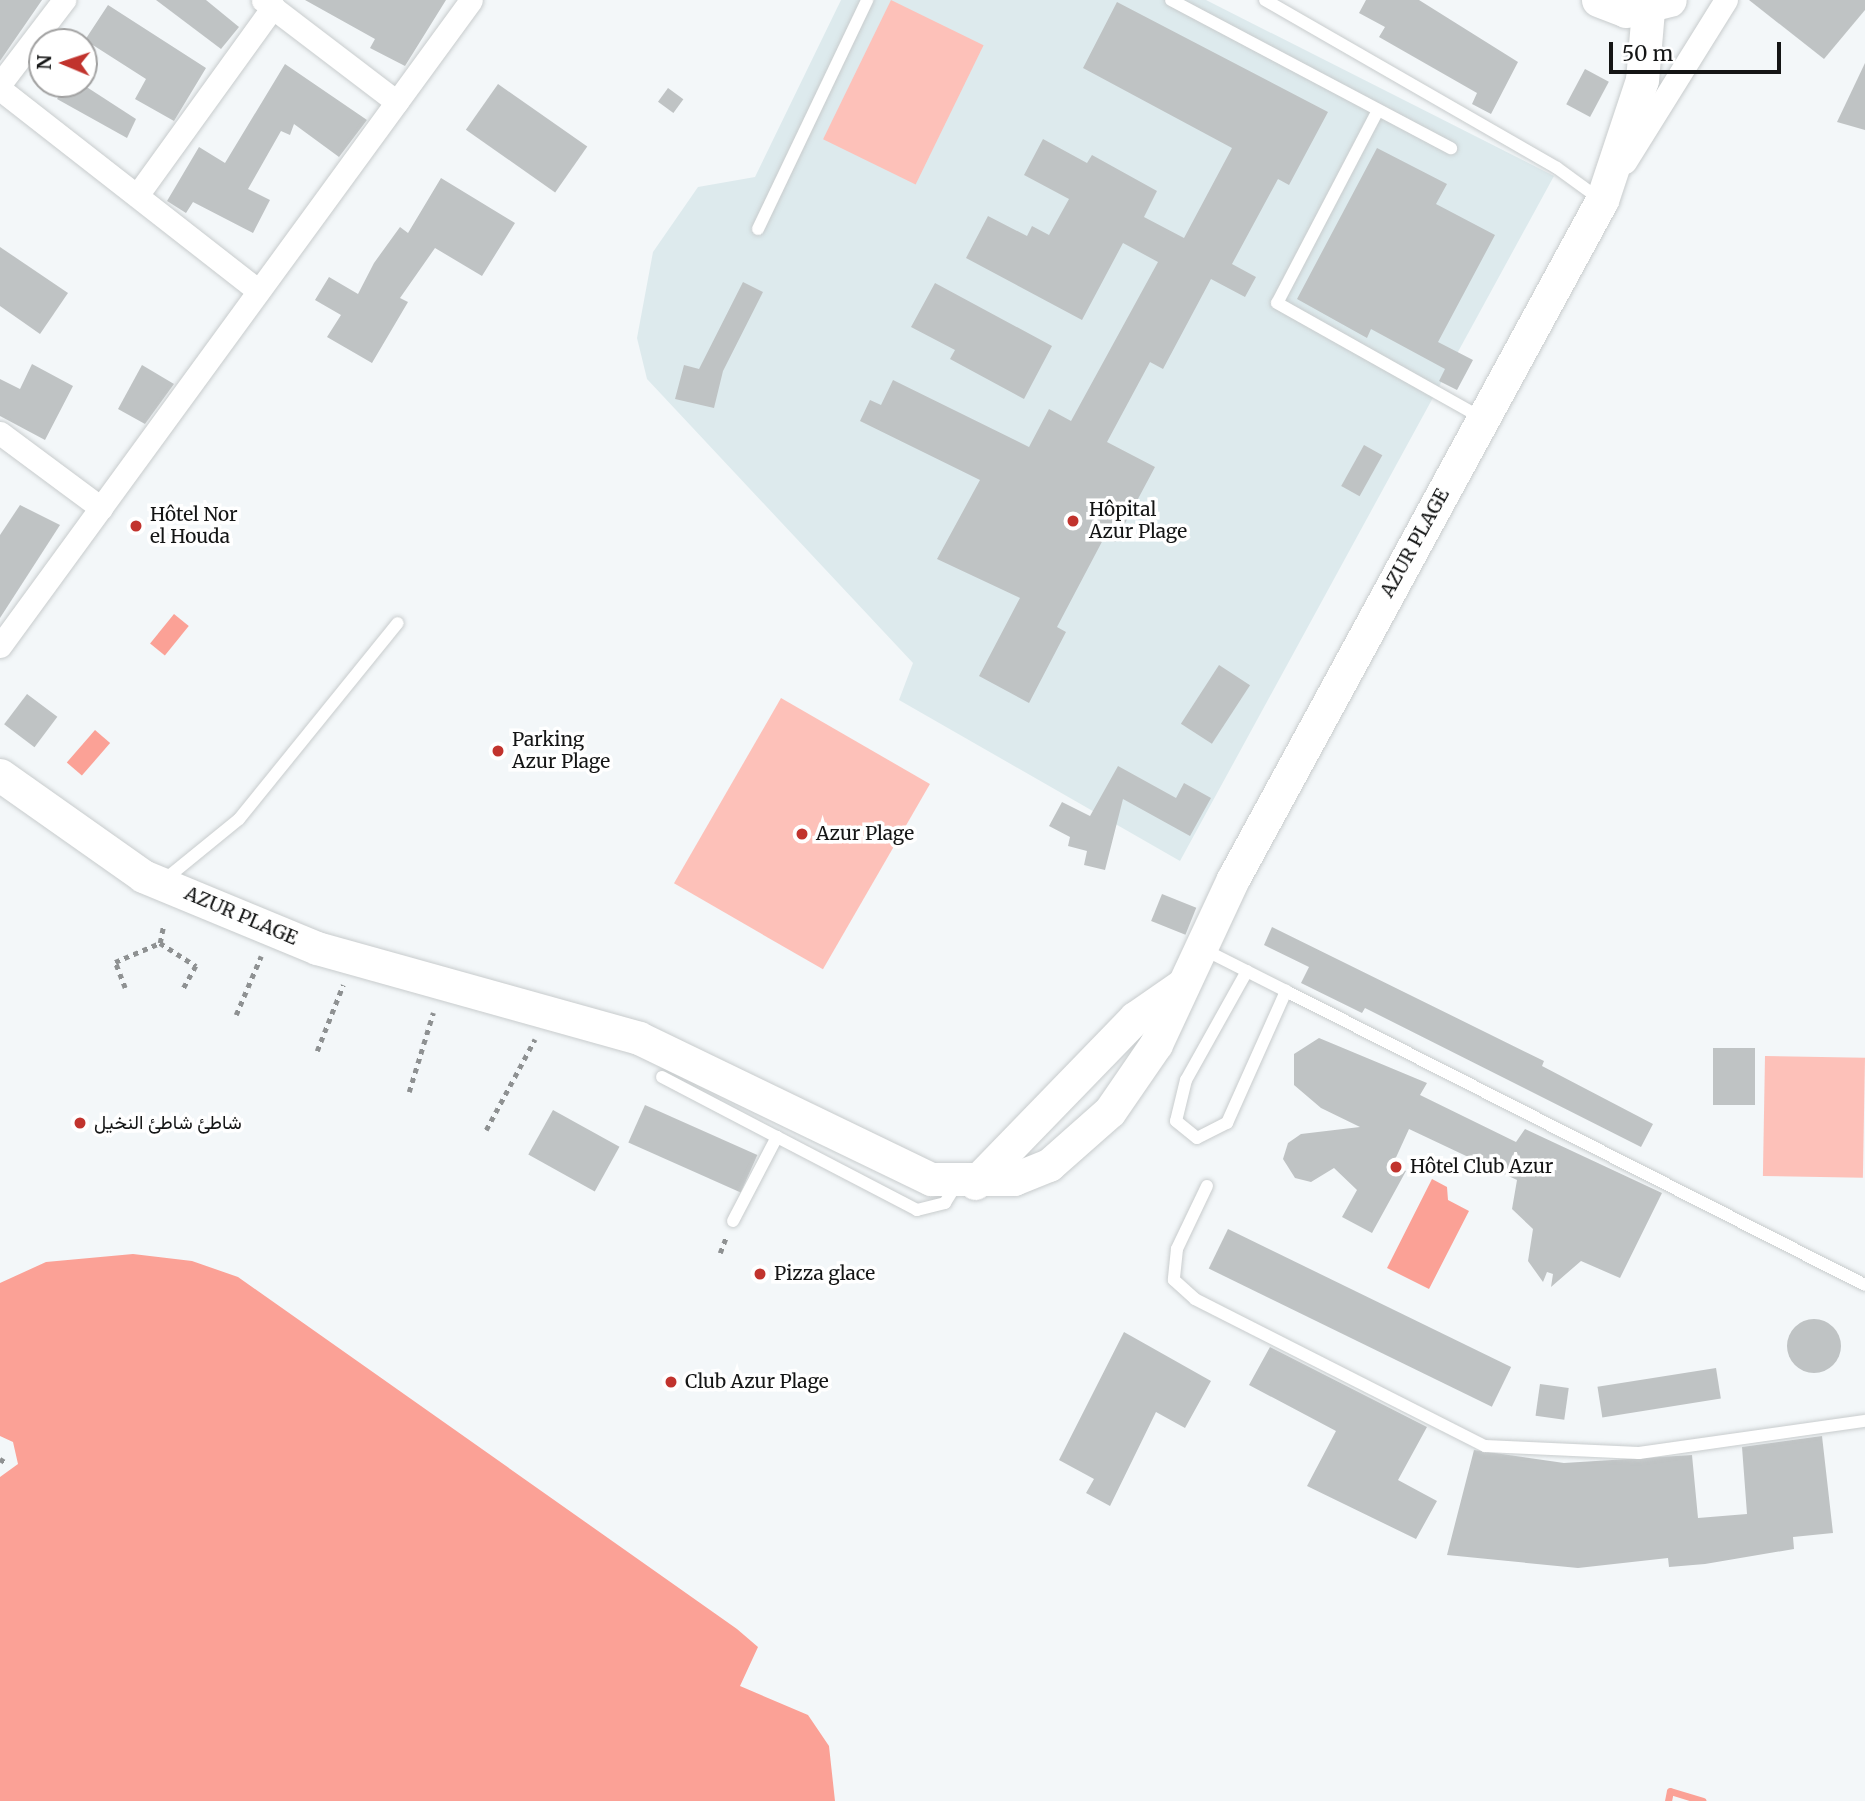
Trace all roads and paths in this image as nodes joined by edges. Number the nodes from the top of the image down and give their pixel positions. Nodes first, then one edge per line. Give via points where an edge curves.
1 (64, 0) edge
2 (471, 0) edge
3 (867, 0) edge
4 (1171, 0) edge
5 (1265, 0) edge
6 (1598, 0) edge
7 (1726, 0) edge
8 (268, 4) edge
9 (1659, 5) edge
10 (0, 86) edge
11 (397, 102) junction
12 (1376, 114) junction
13 (1451, 148) dead end
14 (138, 194) junction
15 (1602, 200) junction
16 (758, 229) dead end
17 (259, 291) junction
18 (1482, 418) junction
19 (0, 432) edge
20 (101, 508) junction
21 (398, 623) dead end
22 (0, 646) edge
23 (0, 775) edge
24 (160, 883) junction
25 (163, 927) dead end
26 (160, 943) junction
27 (1201, 948) junction
28 (261, 957) dead end
29 (1247, 971) junction
30 (343, 985) dead end
31 (1181, 986) junction
32 (125, 988) dead end
33 (182, 990) dead end
34 (1286, 991) junction
35 (433, 1013) dead end
36 (236, 1014) dead end
37 (535, 1039) dead end
38 (317, 1051) dead end
39 (662, 1077) dead end
40 (410, 1092) dead end
41 (485, 1130) dead end
42 (777, 1138) junction
43 (966, 1183) junction
44 (1207, 1186) dead end
45 (733, 1221) dead end
46 (1865, 1284) edge
47 (1865, 1421) edge

1 - 10 street
2 - 11 street
3 - 16 lane
4 - 12 lane
5 - 15 lane via 1558,168
6 - 9 street via 1626,11
7 - 15 street, AZUR PLAGE
8 - 11 street
8 - 14 street
9 - 15 street via 1642,80
10 - 14 street
11 - 17 street
12 - 13 lane
12 - 18 lane via 1277,303
14 - 17 street
15 - 18 street, AZUR PLAGE
17 - 20 street
18 - 27 street, AZUR PLAGE
19 - 20 street
20 - 22 street
21 - 24 lane via 239,819
23 - 24 street, AZUR PLAGE
24 - 43 street, AZUR PLAGE via 317,948 639,1038 925,1176
25 - 26 path
26 - 32 path via 115,961
26 - 33 path via 196,967
27 - 29 lane
27 - 31 street, AZUR PLAGE
28 - 36 path
29 - 34 lane
29 - 34 lane via 1186,1080 1176,1121 1197,1138 1227,1122
30 - 38 path
31 - 43 street, AZUR PLAGE via 1135,1018
31 - 43 street, AZUR PLAGE via 1144,1064 1082,1141 1049,1165 1014,1179
34 - 46 lane
35 - 40 path
37 - 41 path
39 - 42 lane
42 - 43 lane via 917,1210 945,1203
42 - 45 lane
44 - 47 lane via 1177,1249 1174,1280 1195,1299 1485,1446 1639,1453

